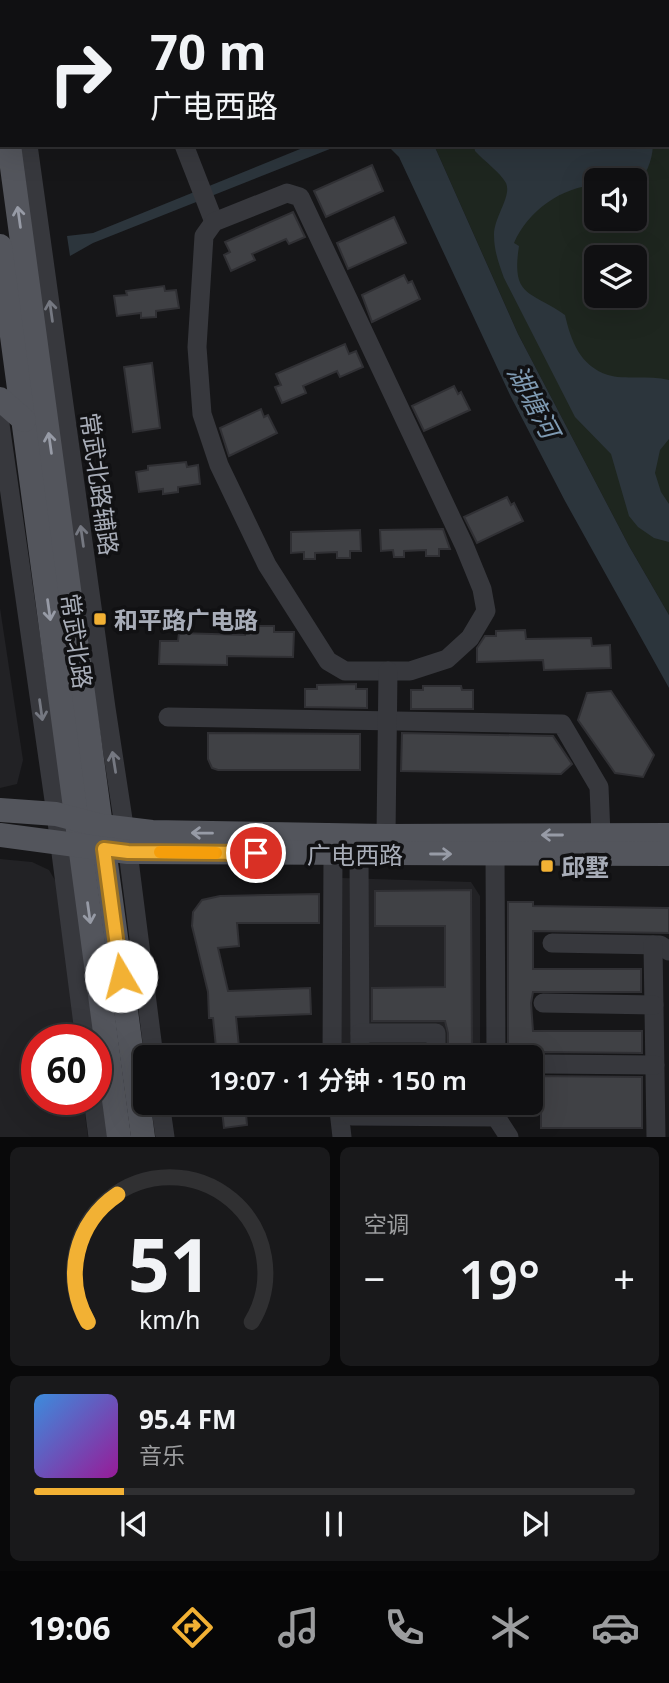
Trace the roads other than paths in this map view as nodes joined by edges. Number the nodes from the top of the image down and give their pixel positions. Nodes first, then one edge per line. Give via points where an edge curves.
1 (9, 147) edge
2 (28, 147) edge
3 (185, 147) edge
4 (214, 222) junction
5 (0, 246) edge
6 (44, 262) junction
7 (30, 300) junction
8 (16, 361) junction
9 (0, 388) edge
10 (0, 399) edge
11 (12, 422) edge
12 (388, 671) junction
13 (168, 717) dead end
14 (387, 721) junction
15 (0, 810) edge
16 (0, 835) edge
17 (91, 835) junction
18 (601, 835) junction
19 (669, 835) edge
20 (386, 836) junction
21 (333, 854) junction
22 (359, 854) junction
23 (495, 854) junction
24 (669, 854) edge
25 (552, 943) dead end
26 (661, 948) edge
27 (544, 1003) dead end
28 (654, 1005) junction
29 (85, 1024) edge
30 (360, 1033) junction
31 (151, 1045) edge
32 (332, 1045) edge
33 (360, 1045) edge
34 (436, 1045) edge
35 (496, 1045) edge
36 (660, 1053) edge
37 (543, 1064) dead end
38 (662, 1094) edge
39 (96, 1115) edge
40 (162, 1115) edge
41 (344, 1115) edge
42 (498, 1115) edge
43 (139, 1135) edge
44 (99, 1137) edge
45 (165, 1137) edge
46 (342, 1137) edge
47 (509, 1137) edge
48 (656, 1137) edge

7 -> 1 main road, 常武北路
2 - 6 street, 常武北路辅路
3 - 4 street
4 - 12 street via 204,236 197,347 202,414 219,465 267,565 328,661 345,671
4 - 12 street via 287,193 300,197 482,589 486,611 470,638 447,659 410,671
5 - 8 main road, 常武北路
6 - 7 main road
17 -> 6 street, 常武北路辅路
17 -> 7 main road, 常武北路
8 - 9 main road
8 - 11 main road, 常武北路
10 - 11 main road
11 -> 17 main road, 常武北路
12 - 14 street
13 - 14 street
14 - 18 street via 562,724 599,788
14 - 20 street
15 - 17 main road, 广电西路
16 - 17 main road, 广电西路
20 -> 17 main road, 广电西路
17 - 21 main road, 广电西路
17 -> 29 street, 常武北路辅路
17 - 31 street, 常武北路辅路
17 - 43 main road, 常武北路
18 - 19 main road, 广电西路
18 -> 20 main road, 广电西路
21 - 22 main road, 广电西路
21 - 32 street
22 -> 23 main road, 广电西路
22 - 30 street
23 - 24 main road, 广电西路
23 - 35 street
25 - 26 street
26 - 28 street
27 - 28 street
28 - 36 street
30 - 33 street
30 - 34 street via 436,1033
36 - 37 street
36 - 38 street
38 - 48 street
39 - 44 street
40 - 45 street
41 - 46 street
42 - 47 street

